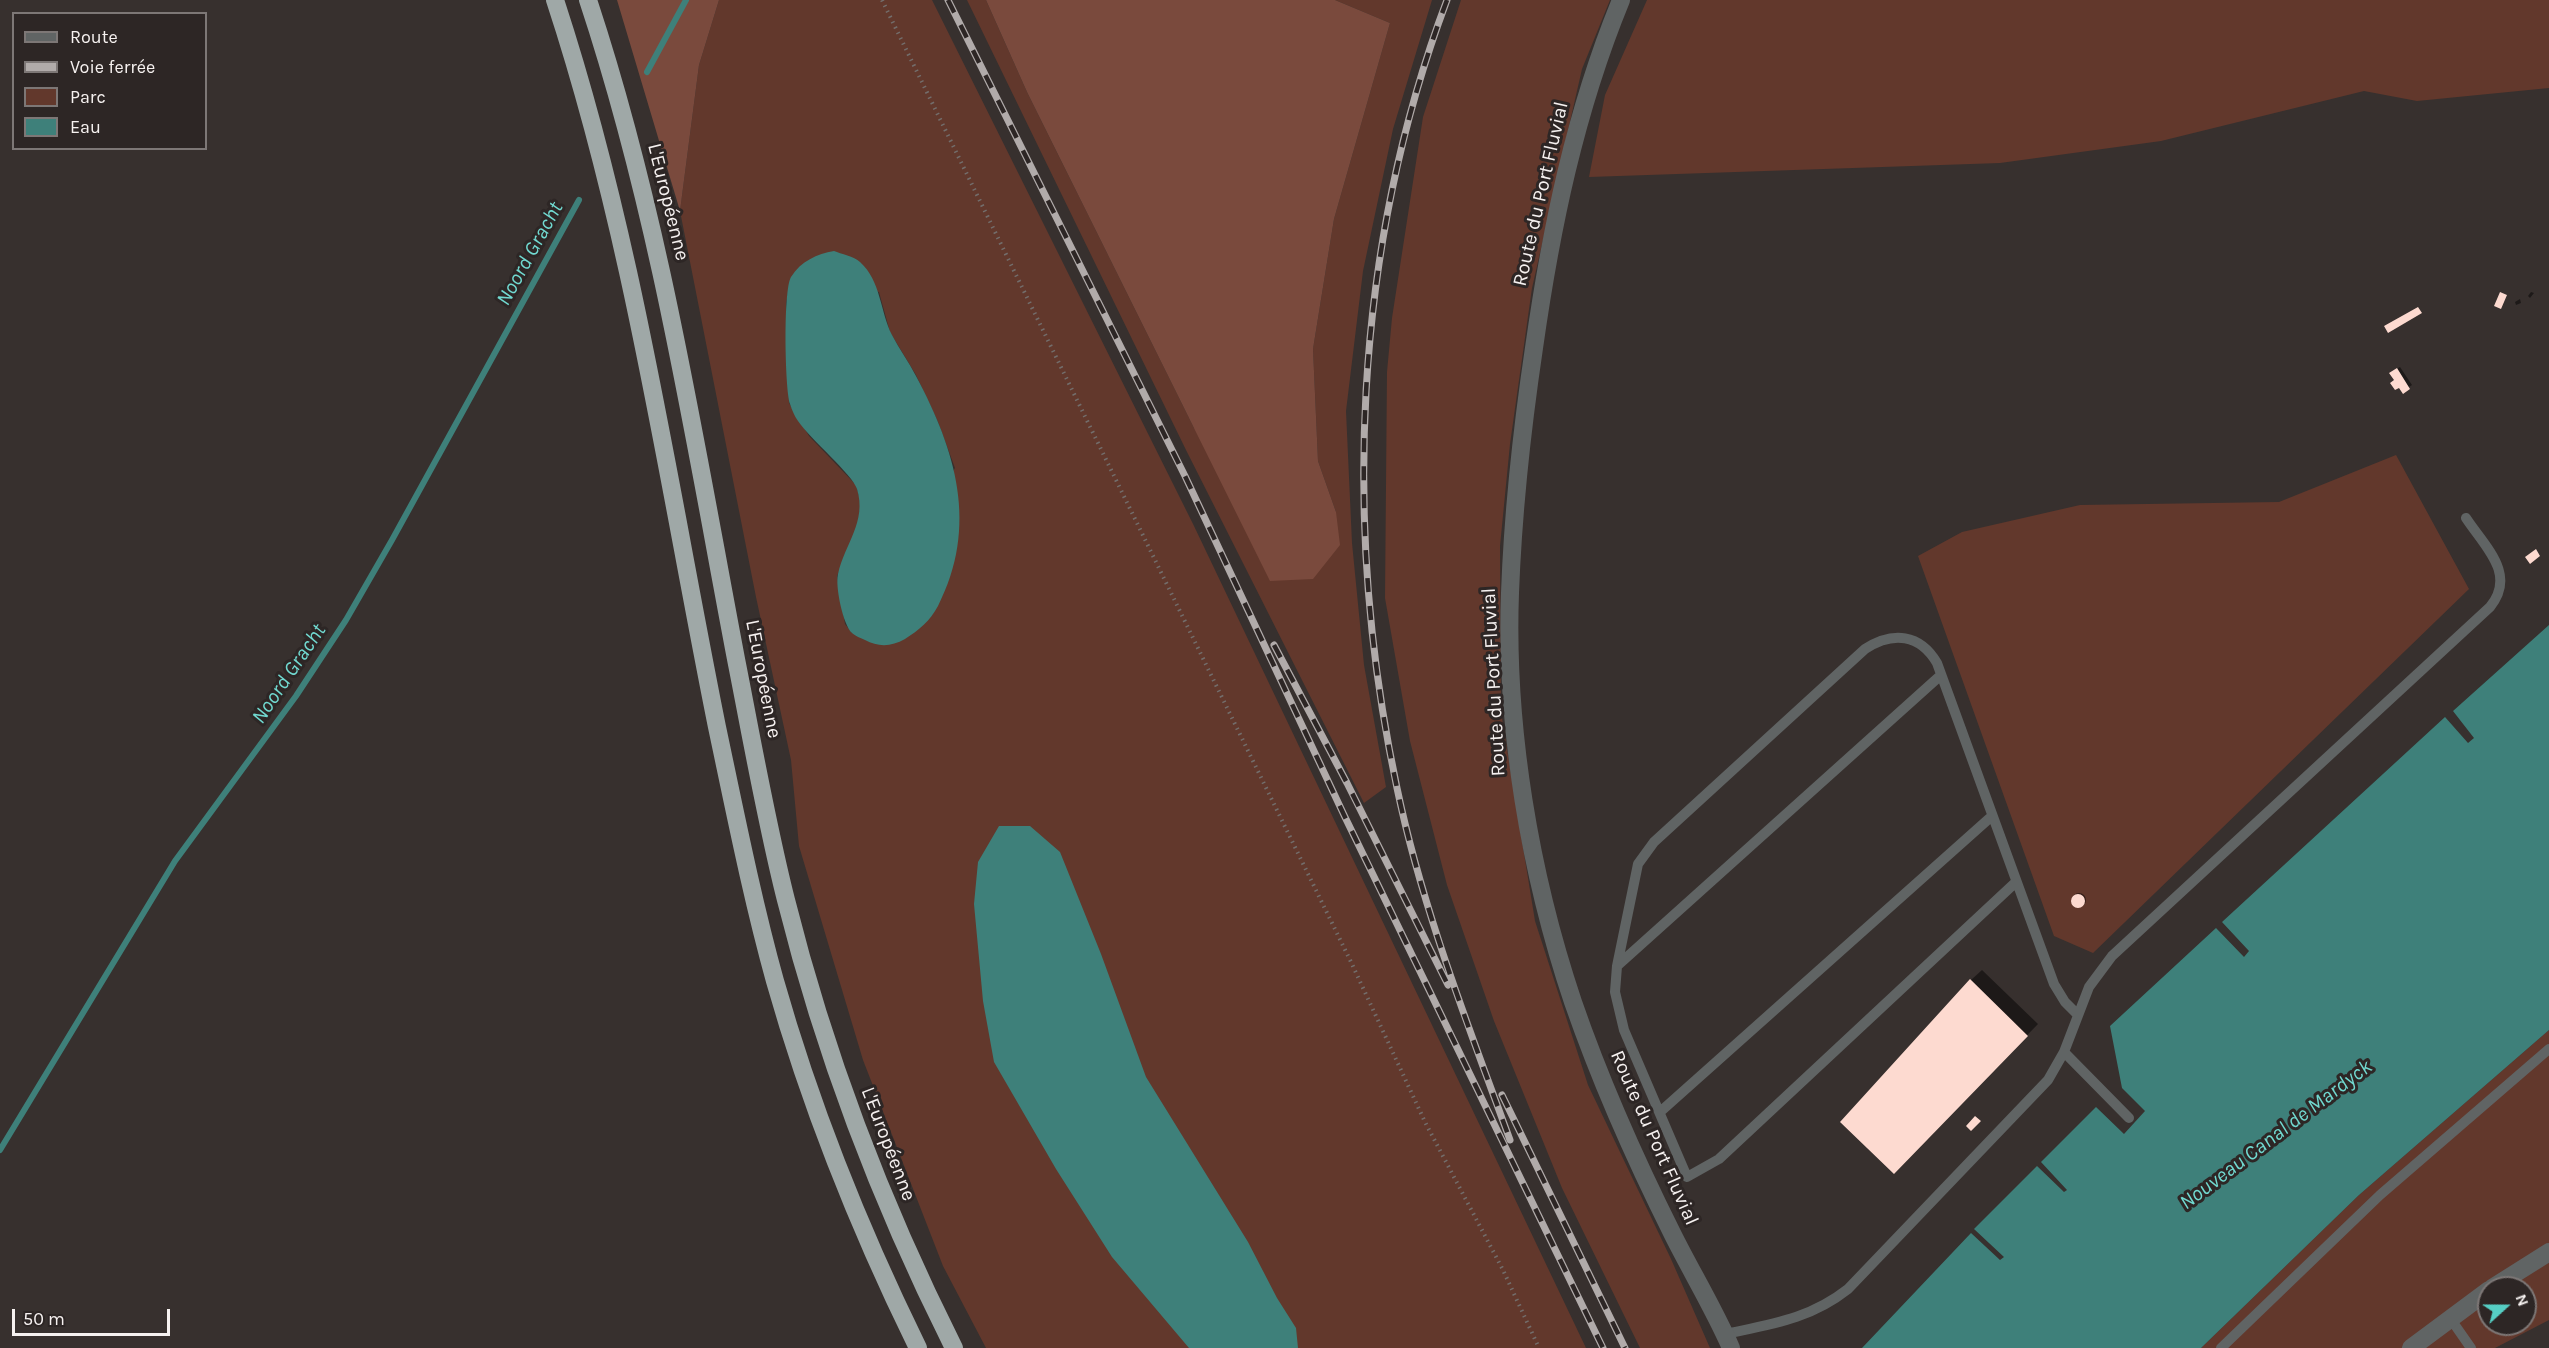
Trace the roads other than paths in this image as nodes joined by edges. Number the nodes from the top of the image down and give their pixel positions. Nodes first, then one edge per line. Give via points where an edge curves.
1 (555, 0) edge
2 (588, 0) edge
3 (1621, 0) edge
4 (2466, 518) dead end
5 (1941, 675) junction
6 (1992, 816) junction
7 (2016, 882) junction
8 (1617, 966) junction
9 (2078, 1015) junction
10 (2549, 1048) edge
11 (2064, 1052) junction
12 (1660, 1112) junction
13 (2129, 1118) dead end
14 (2549, 1252) edge
15 (2511, 1276) edge
16 (2477, 1299) edge
17 (2450, 1318) junction
18 (1728, 1341) edge
19 (918, 1348) edge
20 (954, 1348) edge
21 (2221, 1348) edge
22 (2410, 1348) edge
23 (2471, 1348) edge

1 - 19 highway via 595,132 623,246 730,790 775,981 806,1082 842,1178
2 - 20 highway, L'Européenne via 649,213 760,781 800,951 832,1058 874,1175
3 - 18 street, Route du Port Fluvial via 1573,141 1539,312 1515,505 1510,595 1514,708 1530,833 1547,912 1572,998 1629,1145
4 - 9 lane via 2501,572 2500,591 2494,602 2112,956 2094,977
5 - 6 lane
5 - 8 lane
5 - 8 lane via 1927,649 1908,639 1886,639 1865,649 1646,850 1638,864
6 - 7 lane
6 - 12 lane
7 - 9 lane via 2054,984
7 - 12 lane via 1712,1164 1687,1177
8 - 12 lane via 1615,992 1620,1017
9 - 11 lane
10 - 21 lane via 2380,1195
11 - 13 lane
11 - 18 lane via 2038,1092 1848,1289 1801,1317
14 - 15 street
16 - 17 street
17 - 22 street
17 - 23 lane

